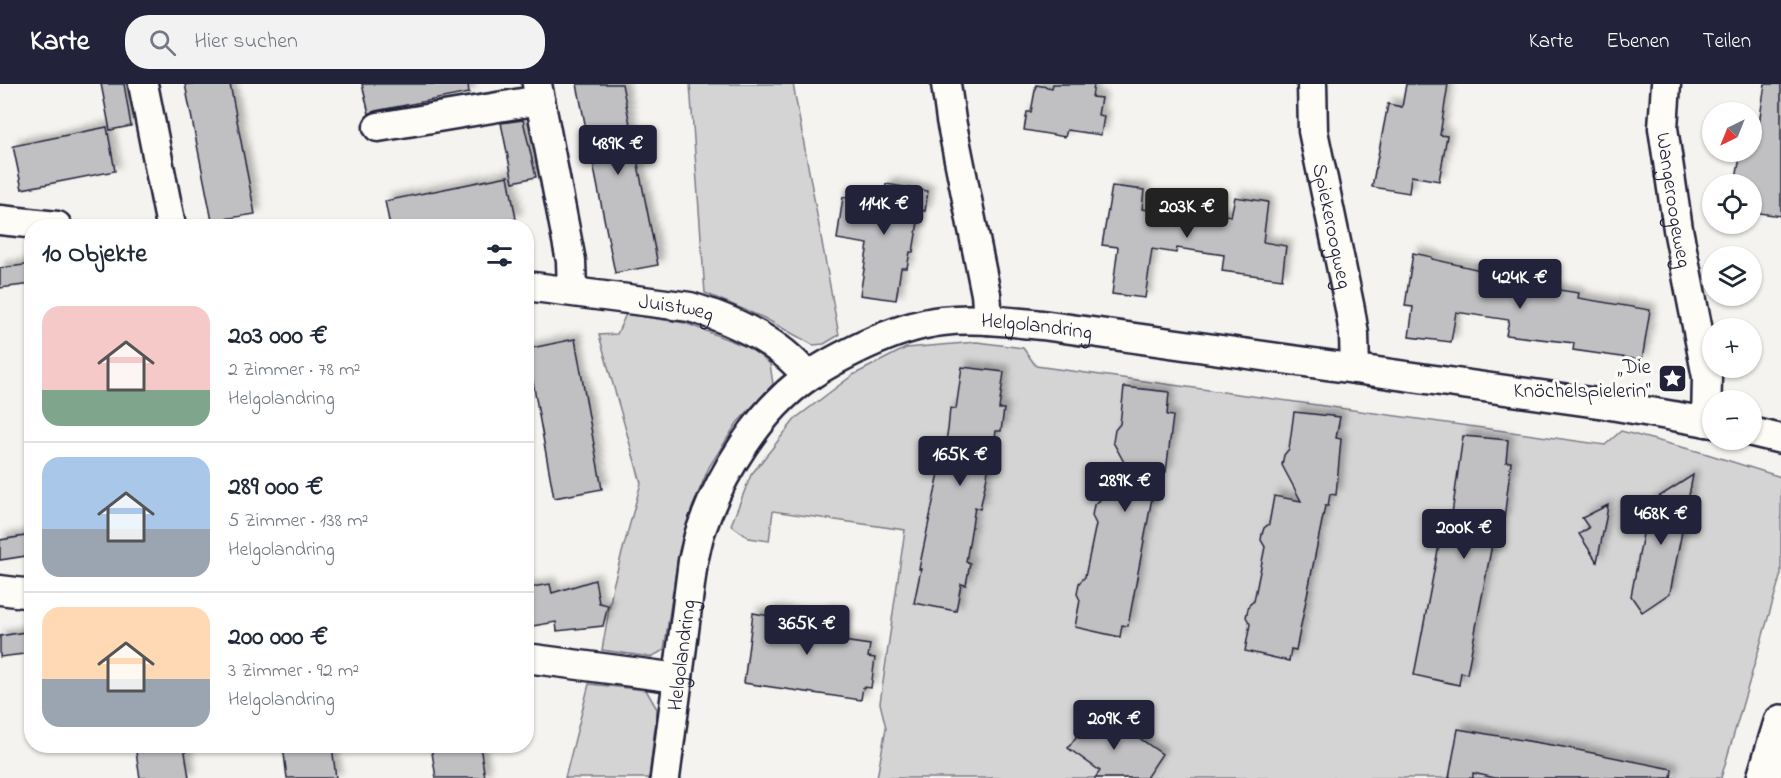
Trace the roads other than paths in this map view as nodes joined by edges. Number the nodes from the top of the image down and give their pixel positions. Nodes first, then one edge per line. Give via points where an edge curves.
1 (143, 84) edge
2 (945, 84) edge
3 (1312, 84) edge
4 (1666, 84) edge
5 (538, 92) edge
6 (378, 127) dead end
7 (170, 219) edge
8 (0, 220) edge
9 (24, 223) edge
10 (534, 287) edge
11 (573, 291) junction
12 (988, 320) junction
13 (1355, 369) junction
14 (808, 376) junction
15 (1708, 390) edge
16 (1702, 422) edge
17 (1762, 434) edge
18 (1781, 439) edge
19 (0, 590) edge
20 (24, 593) edge
21 (534, 659) edge
22 (678, 678) junction
23 (1781, 722) edge
24 (665, 778) edge
25 (1764, 778) edge

1 - 7 street
2 - 12 street
3 - 13 street, Spiekeroogweg via 1313,131 1350,309
4 - 15 street, Wangeroogeweg via 1663,128
5 - 6 street
5 - 11 street via 571,261
8 - 9 street
10 - 11 street, Juistweg
11 - 14 street, Juistweg via 690,307 713,314 780,350
12 - 13 street, Helgolandring
12 - 14 street, Helgolandring via 941,321 891,333
13 - 16 street, Helgolandring
14 - 22 street, Helgolandring via 779,400 752,432 724,477 701,530 693,561
17 - 18 street
19 - 20 street
21 - 22 street
22 - 24 street, Helgolandring
23 - 25 street

